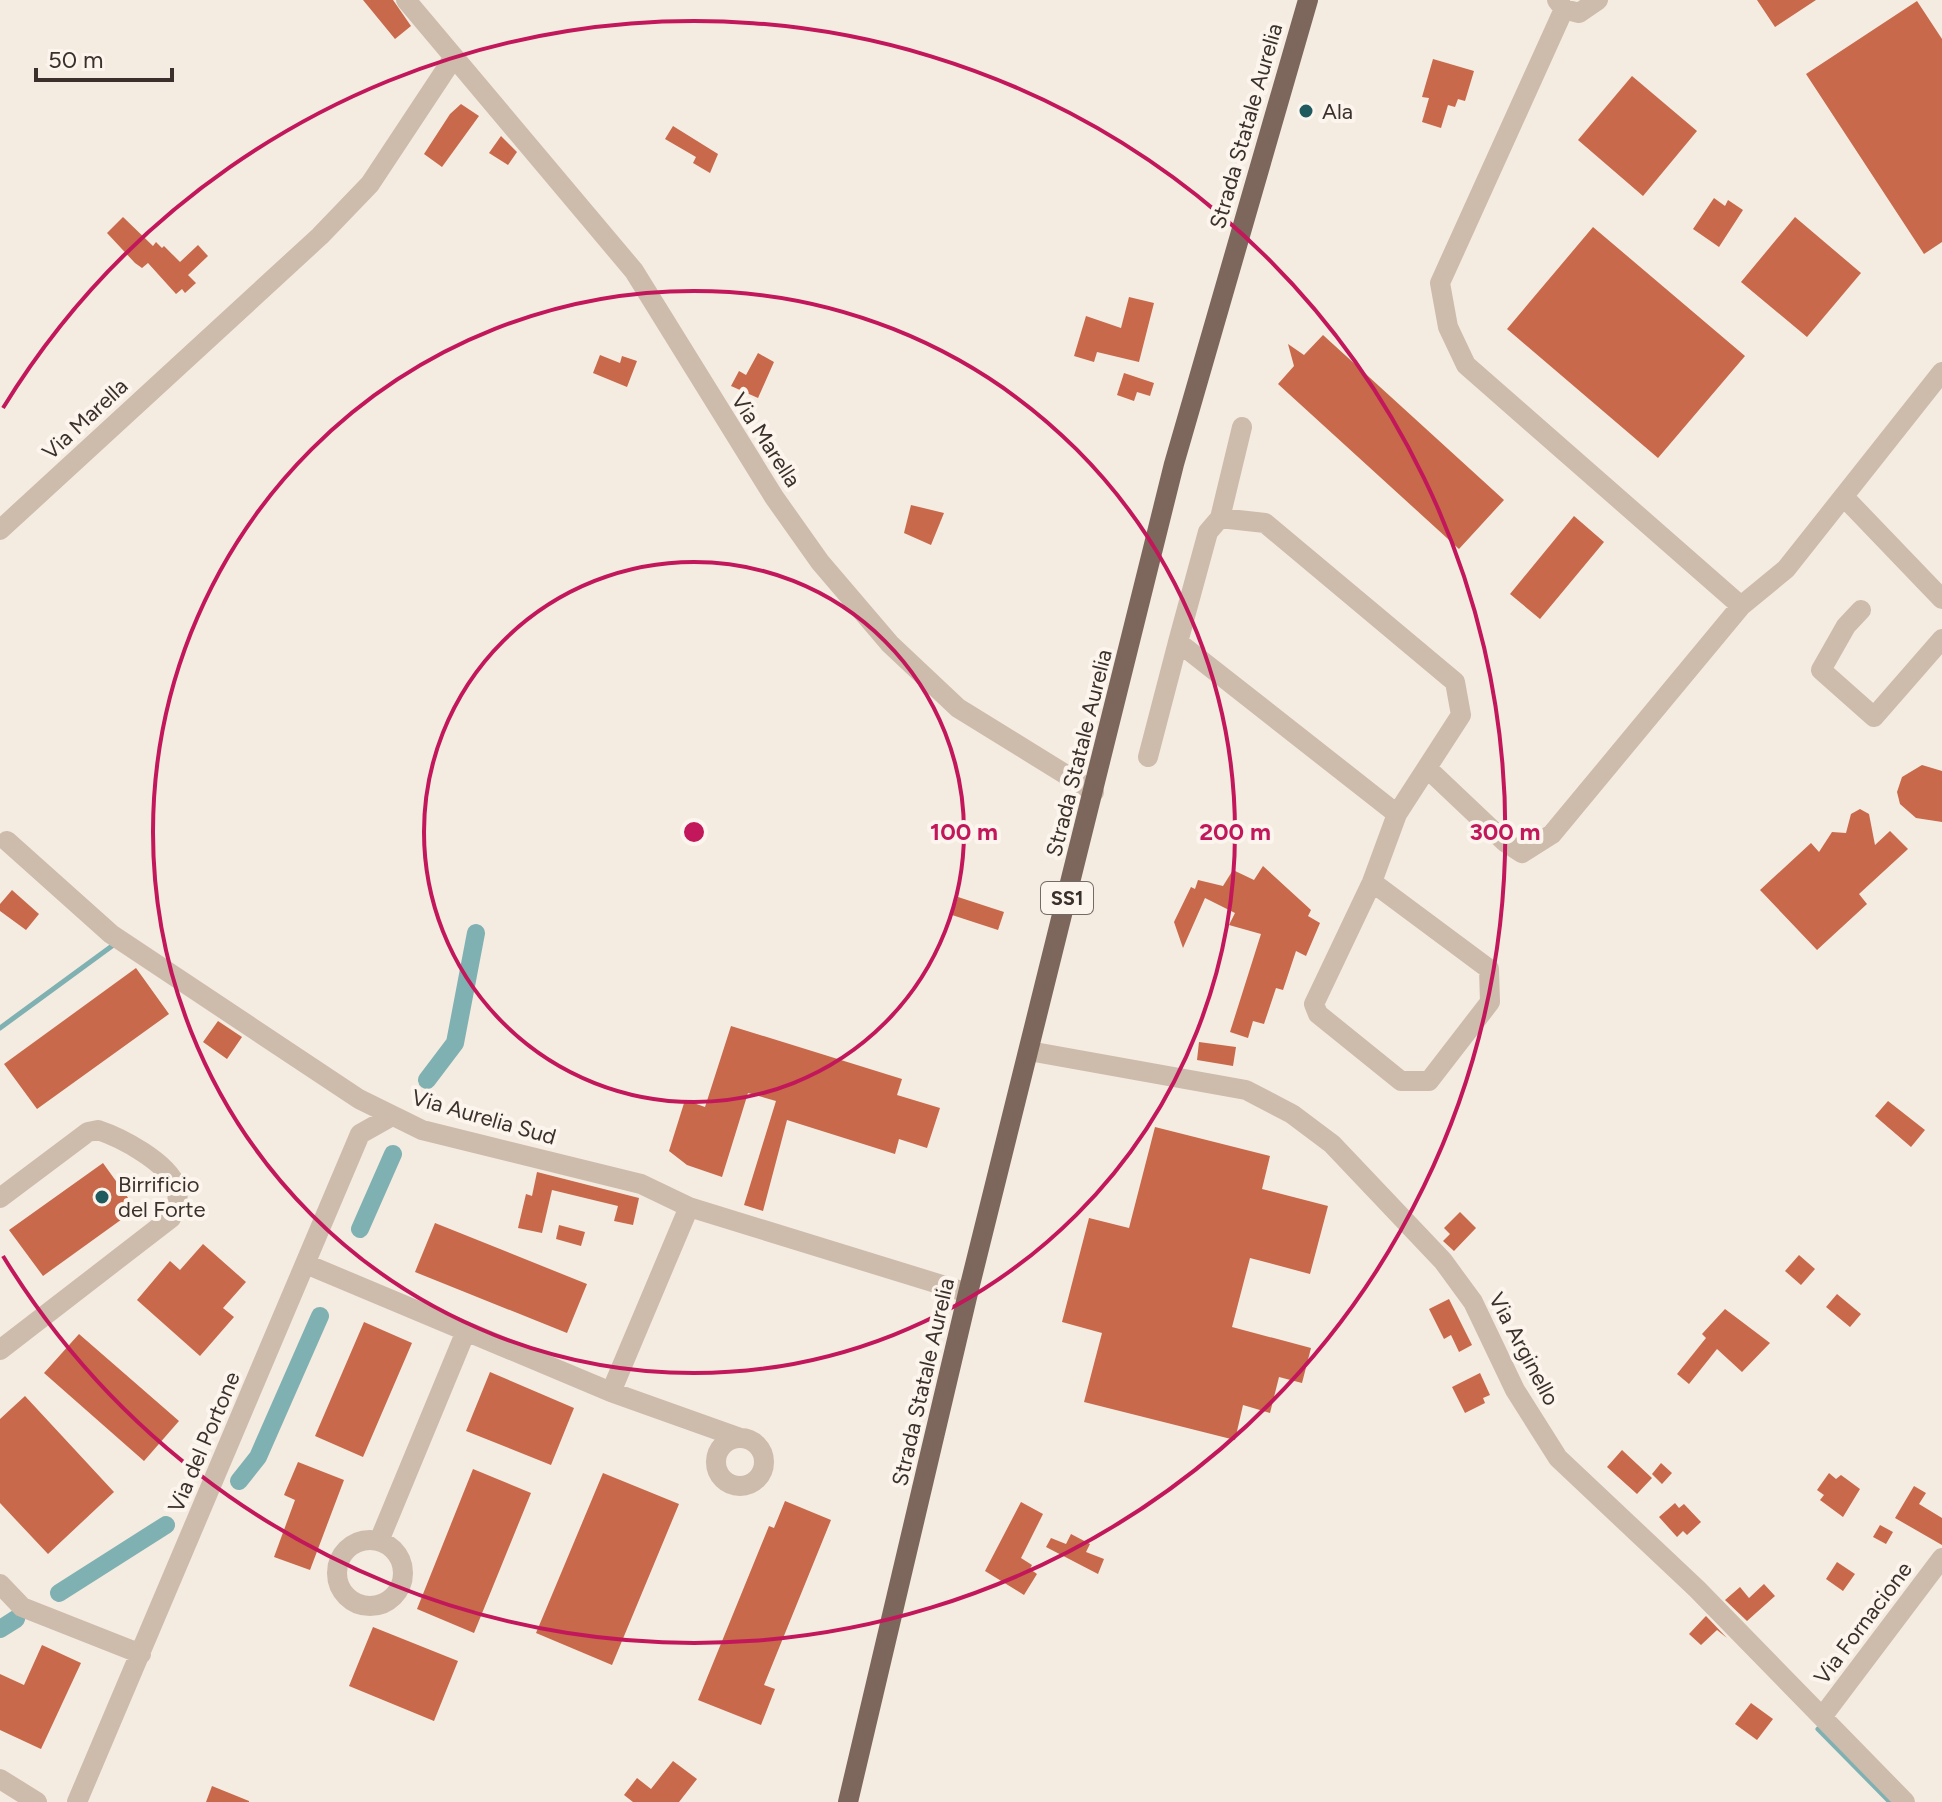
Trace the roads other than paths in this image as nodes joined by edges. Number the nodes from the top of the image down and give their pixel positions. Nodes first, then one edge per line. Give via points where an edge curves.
1 (406, 0) edge
2 (1308, 0) edge
3 (1598, 0) edge
4 (1561, 4) edge
5 (454, 57) junction
6 (1942, 372) edge
7 (1242, 427) dead end
8 (1845, 498) junction
9 (1220, 518) junction
10 (0, 530) edge
11 (1942, 599) edge
12 (1741, 606) junction
13 (1861, 610) dead end
14 (1942, 639) edge
15 (1178, 642) junction
16 (1148, 757) dead end
17 (1429, 770) junction
18 (1094, 792) junction
19 (1397, 814) junction
20 (7, 841) dead end
21 (1372, 882) junction
22 (1029, 1051) junction
23 (392, 1116) junction
24 (0, 1198) edge
25 (689, 1207) junction
26 (306, 1264) junction
27 (968, 1293) junction
28 (466, 1331) junction
29 (0, 1350) edge
30 (611, 1392) junction
31 (740, 1438) dead end
32 (379, 1541) dead end
33 (1942, 1558) edge
34 (0, 1584) edge
35 (141, 1654) junction
36 (1822, 1717) junction
37 (0, 1779) edge
38 (37, 1802) edge
39 (77, 1802) edge
40 (848, 1802) edge
41 (1905, 1802) edge

1 - 5 street, Via Marella
2 - 18 main road, Strada Statale Aurelia / SS1 via 1174,464
3 - 4 street via 1586,11
4 - 12 street via 1440,283 1448,327 1466,365
5 - 10 street, Via Marella via 370,184
5 - 18 street, Via Marella via 634,271 774,497 820,562 890,644 958,708
6 - 8 street
7 - 9 street
8 - 11 street
8 - 12 street via 1786,569
9 - 15 street via 1208,532
9 - 17 street via 1265,523 1455,682 1461,715
12 - 17 street via 1552,834 1522,853
13 - 14 street via 1821,670 1874,717
15 - 16 street
15 - 19 street
17 - 19 street
18 - 22 main road, Strada Statale Aurelia / SS1
19 - 21 street
20 - 23 street, Via Aurelia Sud via 111,934
21 - 21 street via 1314,1004 1318,1014 1401,1081 1429,1081 1490,1002 1489,969
22 - 27 main road, Strada Statale Aurelia / SS1
22 - 36 street, Via Arginello via 1246,1090 1292,1114 1332,1144 1443,1261 1473,1302 1515,1390 1558,1458
23 - 25 street, Via Aurelia Sud via 422,1130 641,1184
23 - 26 street, Via del Portone via 360,1134
24 - 29 street via 88,1132 98,1130 163,1168 176,1186 178,1202 171,1218
25 - 27 street, Via Aurelia Sud
25 - 30 street
26 - 28 street
26 - 35 street, Via del Portone
27 - 40 main road, Strada Statale Aurelia / SS1
28 - 30 street
28 - 32 street
30 - 31 street
33 - 36 street, Via Fornacione
34 - 35 street via 22,1607
35 - 39 street, Via del Portone
36 - 41 street, Via Arginello
37 - 38 street

